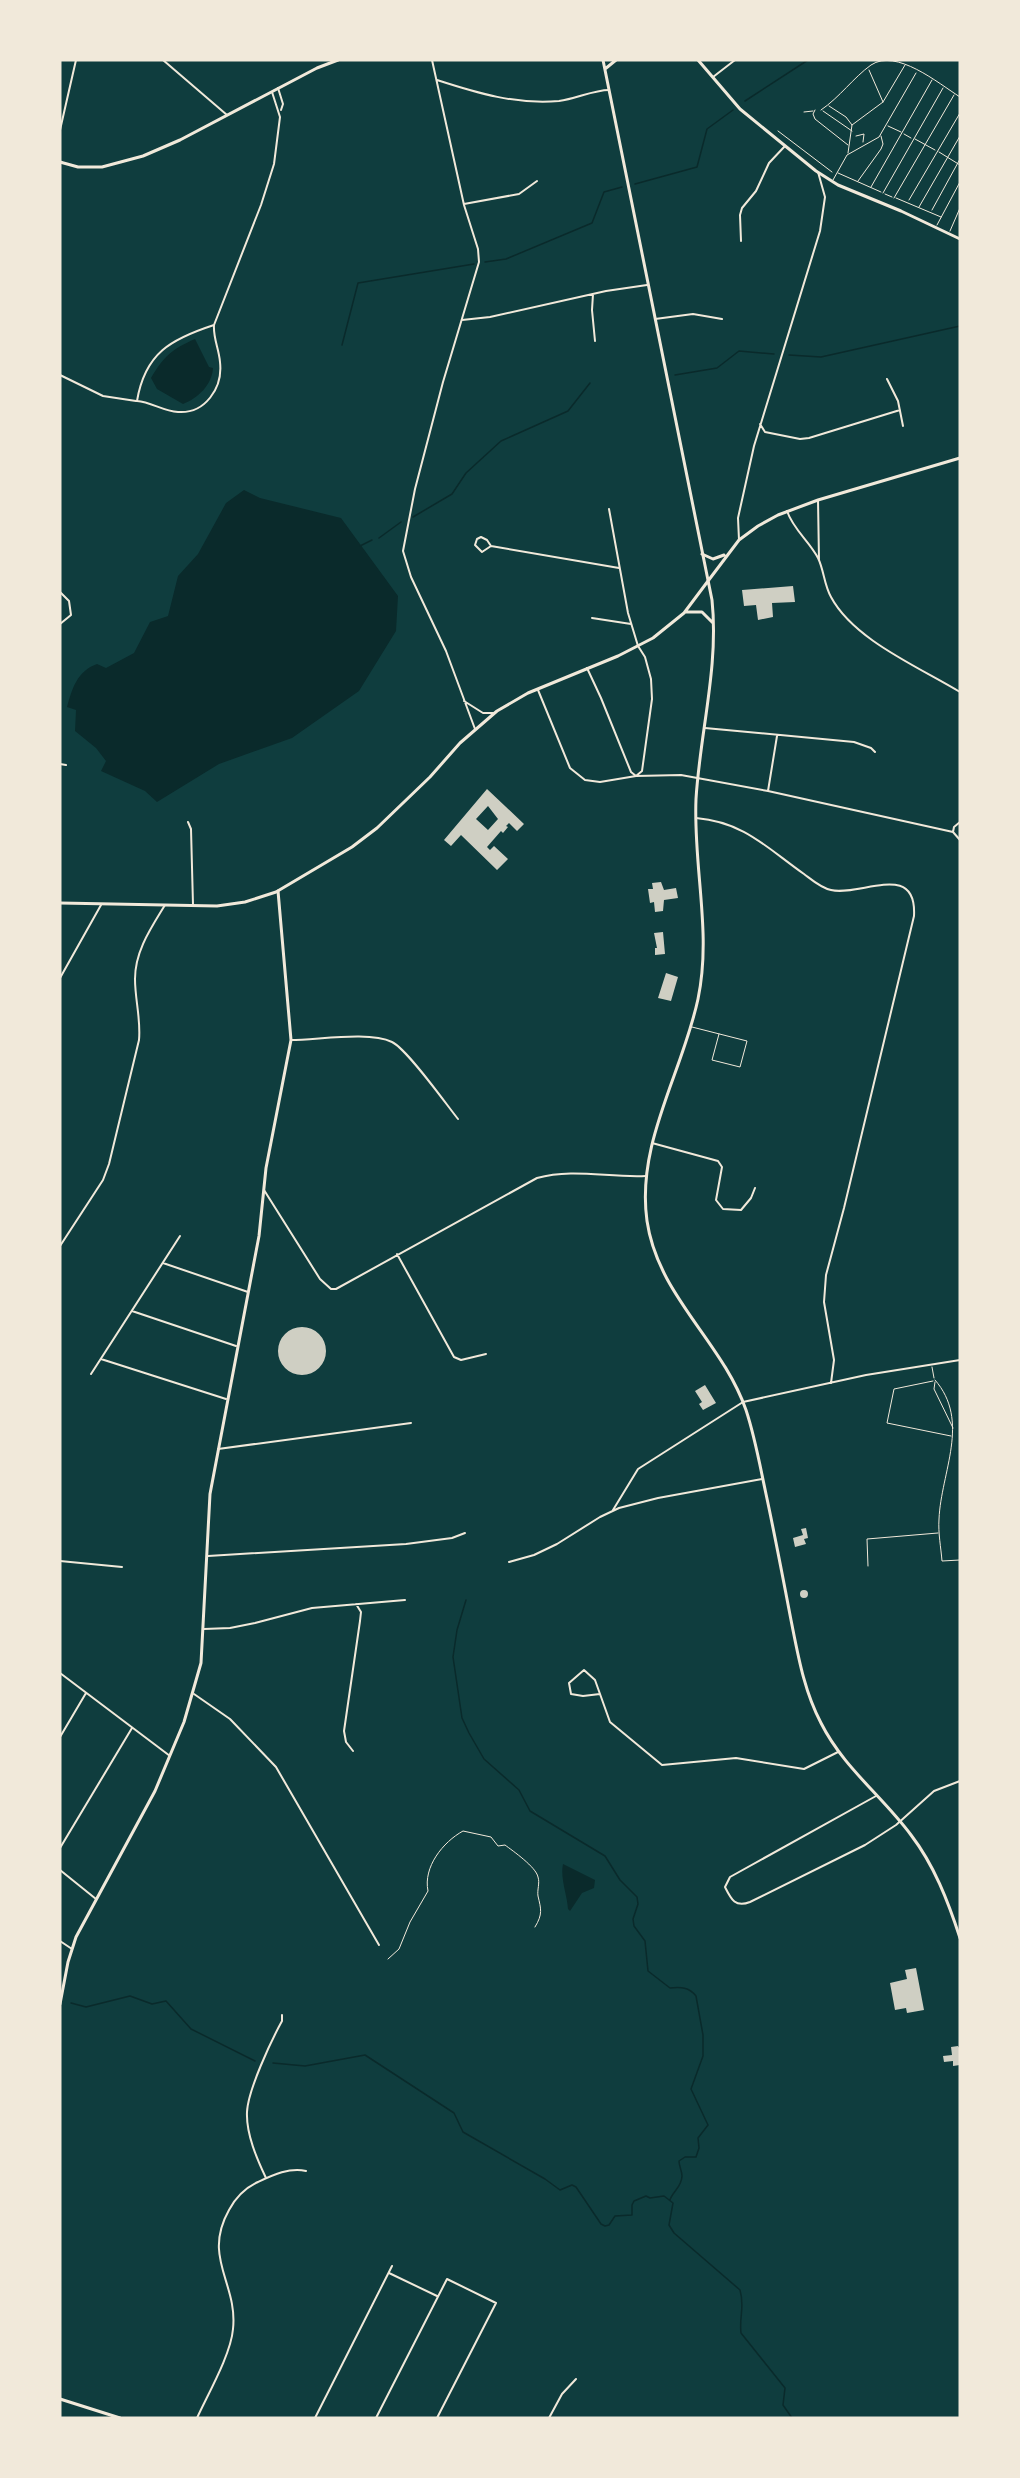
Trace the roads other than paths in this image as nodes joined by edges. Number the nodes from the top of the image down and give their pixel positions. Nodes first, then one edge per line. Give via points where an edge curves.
1 (76, 60) edge
2 (163, 60) edge
3 (338, 60) edge
4 (432, 60) edge
5 (603, 60) edge
6 (616, 60) edge
7 (698, 60) edge
8 (735, 60) edge
9 (906, 64) junction
10 (868, 68) junction
11 (605, 69) junction
12 (917, 71) junction
13 (713, 78) junction
14 (437, 80) junction
15 (932, 80) junction
16 (944, 87) junction
17 (278, 88) junction
18 (609, 90) junction
19 (272, 91) junction
20 (954, 93) junction
21 (960, 97) edge
22 (884, 102) junction
23 (828, 105) junction
24 (815, 110) junction
25 (821, 110) junction
26 (804, 112) dead end
27 (960, 112) edge
28 (280, 113) junction
29 (227, 115) junction
30 (852, 125) junction
31 (886, 125) junction
32 (60, 130) edge
33 (852, 131) junction
34 (902, 133) junction
35 (880, 134) junction
36 (960, 136) edge
37 (913, 138) junction
38 (925, 145) junction
39 (785, 146) junction
40 (849, 146) junction
41 (937, 151) junction
42 (847, 155) junction
43 (947, 158) junction
44 (960, 159) edge
45 (60, 162) edge
46 (957, 164) junction
47 (960, 165) edge
48 (818, 172) junction
49 (837, 173) junction
50 (537, 181) dead end
51 (833, 182) junction
52 (858, 182) junction
53 (960, 182) edge
54 (871, 188) junction
55 (883, 193) junction
56 (894, 198) junction
57 (908, 202) junction
58 (464, 204) junction
59 (918, 207) junction
60 (960, 208) edge
61 (931, 212) junction
62 (941, 217) junction
63 (936, 226) junction
64 (949, 233) junction
65 (960, 239) edge
66 (741, 241) dead end
67 (648, 284) junction
68 (593, 294) junction
69 (655, 319) junction
70 (722, 319) dead end
71 (462, 320) junction
72 (214, 325) junction
73 (595, 341) dead end
74 (60, 375) edge
75 (887, 379) dead end
76 (137, 401) junction
77 (900, 410) junction
78 (760, 424) junction
79 (903, 426) dead end
80 (960, 458) edge
81 (818, 500) junction
82 (609, 509) dead end
83 (787, 511) junction
84 (738, 540) junction
85 (492, 546) junction
86 (702, 554) junction
87 (726, 555) junction
88 (819, 560) junction
89 (619, 568) junction
90 (708, 581) junction
91 (60, 592) edge
92 (684, 613) junction
93 (592, 618) dead end
94 (60, 624) edge
95 (631, 624) junction
96 (714, 626) junction
97 (638, 646) junction
98 (587, 668) junction
99 (537, 689) junction
100 (960, 692) edge
101 (464, 701) junction
102 (494, 713) junction
103 (705, 728) junction
104 (475, 729) junction
105 (777, 736) junction
106 (875, 752) dead end
107 (60, 764) edge
108 (66, 765) dead end
109 (636, 776) junction
110 (698, 779) junction
111 (768, 791) junction
112 (696, 818) junction
113 (188, 822) dead end
114 (960, 822) edge
115 (953, 832) junction
116 (960, 840) edge
117 (278, 891) junction
118 (60, 903) edge
119 (102, 903) junction
120 (165, 904) junction
121 (193, 905) junction
122 (60, 978) edge
123 (690, 1027) junction
124 (719, 1034) junction
125 (291, 1040) junction
126 (458, 1119) dead end
127 (652, 1143) junction
128 (646, 1176) junction
129 (755, 1188) dead end
130 (264, 1190) junction
131 (180, 1236) dead end
132 (60, 1246) edge
133 (397, 1254) junction
134 (163, 1263) junction
135 (248, 1292) junction
136 (132, 1311) junction
137 (236, 1346) junction
138 (486, 1354) dead end
139 (101, 1359) junction
140 (960, 1360) edge
141 (932, 1365) junction
142 (91, 1374) dead end
143 (935, 1380) junction
144 (831, 1383) junction
145 (226, 1399) junction
146 (743, 1402) junction
147 (411, 1422) dead end
148 (953, 1428) junction
149 (953, 1436) junction
150 (218, 1449) junction
151 (763, 1479) junction
152 (613, 1510) junction
153 (465, 1533) dead end
154 (940, 1533) junction
155 (208, 1556) junction
156 (960, 1560) edge
157 (60, 1561) edge
158 (509, 1562) dead end
159 (868, 1566) dead end
160 (122, 1567) dead end
161 (405, 1600) dead end
162 (356, 1604) junction
163 (204, 1629) junction
164 (60, 1673) edge
165 (86, 1693) junction
166 (194, 1694) junction
167 (600, 1694) junction
168 (132, 1728) junction
169 (60, 1737) edge
170 (353, 1751) dead end
171 (838, 1752) junction
172 (170, 1756) junction
173 (960, 1781) edge
174 (876, 1796) junction
175 (900, 1822) junction
176 (60, 1848) edge
177 (60, 1870) edge
178 (96, 1899) junction
179 (960, 1935) edge
180 (60, 1941) edge
181 (379, 1945) dead end
182 (72, 1949) junction
183 (60, 2004) edge
184 (282, 2015) dead end
185 (306, 2171) dead end
186 (266, 2178) junction
187 (392, 2266) dead end
188 (389, 2272) junction
189 (438, 2296) junction
190 (576, 2379) dead end
191 (60, 2399) edge
192 (120, 2418) edge
193 (197, 2418) edge
194 (315, 2418) edge
195 (376, 2418) edge
196 (437, 2418) edge
197 (549, 2418) edge

1 - 32 street
2 - 29 street
3 - 17 main road
4 - 14 street
5 - 11 main road
6 - 11 main road
7 - 13 main road
8 - 13 street
9 - 10 lane via 888,61
9 - 12 lane
9 - 22 lane
10 - 22 lane
10 - 23 lane
11 - 18 main road
12 - 15 lane
12 - 31 lane
13 - 39 main road via 740,109
14 - 18 street via 526,102 569,99
14 - 58 street
15 - 16 lane
15 - 34 lane
16 - 20 lane
16 - 37 lane
17 - 19 main road
17 - 28 street via 283,104
18 - 67 main road
19 - 28 street
19 - 29 main road
20 - 21 lane
20 - 38 lane
22 - 30 lane
23 - 25 lane
23 - 30 lane
24 - 25 lane
24 - 26 lane
24 - 40 lane via 815,119
25 - 33 lane
27 - 41 lane
28 - 72 street via 270,181
29 - 45 main road via 128,162 90,168
30 - 33 lane
31 - 34 lane
31 - 35 lane
33 - 40 lane
34 - 37 lane
34 - 54 lane
35 - 42 lane
35 - 52 lane via 881,149
36 - 43 lane
37 - 38 lane
37 - 55 lane
38 - 41 lane
38 - 56 lane
39 - 48 main road
39 - 66 street via 769,163 756,191 742,208
40 - 42 lane
41 - 43 lane
41 - 57 lane
42 - 49 lane
43 - 46 lane
43 - 59 lane
44 - 46 lane
46 - 47 lane
46 - 61 lane
48 - 51 main road
48 - 78 street via 825,197 820,231
49 - 51 lane
49 - 52 lane
50 - 58 street via 519,194
51 - 63 main road
52 - 54 lane
53 - 62 lane
54 - 55 lane
55 - 56 lane
56 - 57 lane
57 - 59 lane
58 - 71 street via 479,262
59 - 61 lane
60 - 64 lane
61 - 62 lane
62 - 63 lane
63 - 64 main road
64 - 65 main road
67 - 68 street
67 - 69 main road
68 - 71 street
68 - 73 street
69 - 70 street via 693,314
69 - 86 main road
71 - 101 street via 412,500 403,551
72 - 76 street via 181,336 159,352 143,376
72 - 76 street via 221,374 206,404 180,412
74 - 76 street via 103,396
75 - 77 street
77 - 78 street via 800,439 765,432
77 - 79 street
78 - 84 street via 739,508
80 - 81 main road
81 - 83 main road
81 - 88 street
82 - 89 street
83 - 84 main road
83 - 88 street
84 - 87 main road
85 - 85 street via 482,552 475,545 481,537
85 - 89 street
86 - 87 main road via 713,559
86 - 90 main road
87 - 90 main road
88 - 100 street via 831,598 850,623
89 - 95 street
90 - 92 main road
90 - 96 main road
91 - 94 street via 69,601 71,615
92 - 96 main road via 702,612
92 - 97 main road
93 - 95 street
95 - 97 street
96 - 103 main road
97 - 98 main road
97 - 109 street via 652,687 642,771
98 - 99 main road
98 - 109 street
99 - 102 main road
99 - 109 street via 570,768 580,777 594,782
101 - 102 street via 483,713
101 - 104 street
102 - 104 main road
103 - 105 street
103 - 110 main road
104 - 117 main road via 371,833
105 - 106 street via 854,742
105 - 111 street
107 - 108 street
109 - 110 street via 681,775
110 - 111 street
110 - 112 main road
111 - 115 street
112 - 123 main road via 704,961
112 - 144 street via 719,821 749,833 830,890 892,883 906,890 913,900 914,916 826,1275 824,1302 834,1360
113 - 121 street
114 - 115 street
115 - 116 street
117 - 121 main road via 236,904
117 - 125 main road
118 - 119 main road
119 - 120 main road
119 - 122 street
120 - 121 main road
120 - 132 street via 136,961 139,1040 109,1164 103,1180
123 - 124 lane
123 - 127 main road
124 - 124 lane via 747,1041 740,1067 712,1059
125 - 126 street via 366,1037 392,1042
125 - 130 main road
127 - 128 main road
127 - 129 street via 718,1161 722,1167 716,1200 723,1209 741,1210
128 - 133 street via 569,1172 537,1178
128 - 146 main road via 647,1220 662,1272
130 - 133 street via 327,1288 336,1289
130 - 135 main road
131 - 134 street
133 - 138 street via 454,1357 466,1360
134 - 135 street
134 - 136 street
135 - 137 main road
136 - 137 street
136 - 139 street
137 - 145 main road
139 - 142 street
139 - 145 street
140 - 141 street
141 - 143 lane
141 - 144 street
143 - 148 lane via 934,1389
143 - 148 lane via 954,1420
143 - 149 lane via 894,1389 887,1423
144 - 146 street
145 - 150 main road
146 - 151 main road
146 - 152 street via 638,1469
147 - 150 street
148 - 149 lane
149 - 154 lane
150 - 155 main road via 210,1494
151 - 152 street
151 - 171 main road via 805,1684 818,1718
152 - 158 street via 557,1544
153 - 155 street via 406,1544
154 - 156 lane via 942,1561
154 - 159 lane via 867,1539
155 - 163 main road
157 - 160 street
161 - 162 street
162 - 163 street via 312,1608 230,1628
162 - 170 street via 361,1612 344,1731
163 - 166 main road
164 - 165 street
165 - 168 street
165 - 169 street
166 - 172 main road
166 - 181 street via 230,1719 276,1767
167 - 167 street via 595,1680 584,1670 569,1683 571,1694
167 - 171 street via 610,1722 662,1765 736,1758 804,1769
168 - 172 street
168 - 176 street
171 - 174 main road
172 - 178 main road
173 - 175 street via 934,1791
174 - 175 main road
174 - 175 street via 730,1877 725,1887 733,1902 744,1905 763,1897 865,1845
175 - 179 main road via 928,1860
177 - 178 street
178 - 182 main road
180 - 182 street
182 - 183 main road
184 - 186 street via 251,2092 247,2113 250,2135
185 - 186 street via 291,2170
186 - 193 street via 237,2198 219,2232 219,2255 234,2328
187 - 188 street
188 - 189 street
188 - 194 street
189 - 195 street
189 - 196 street via 447,2279 496,2303
190 - 197 street via 561,2394
191 - 192 main road

